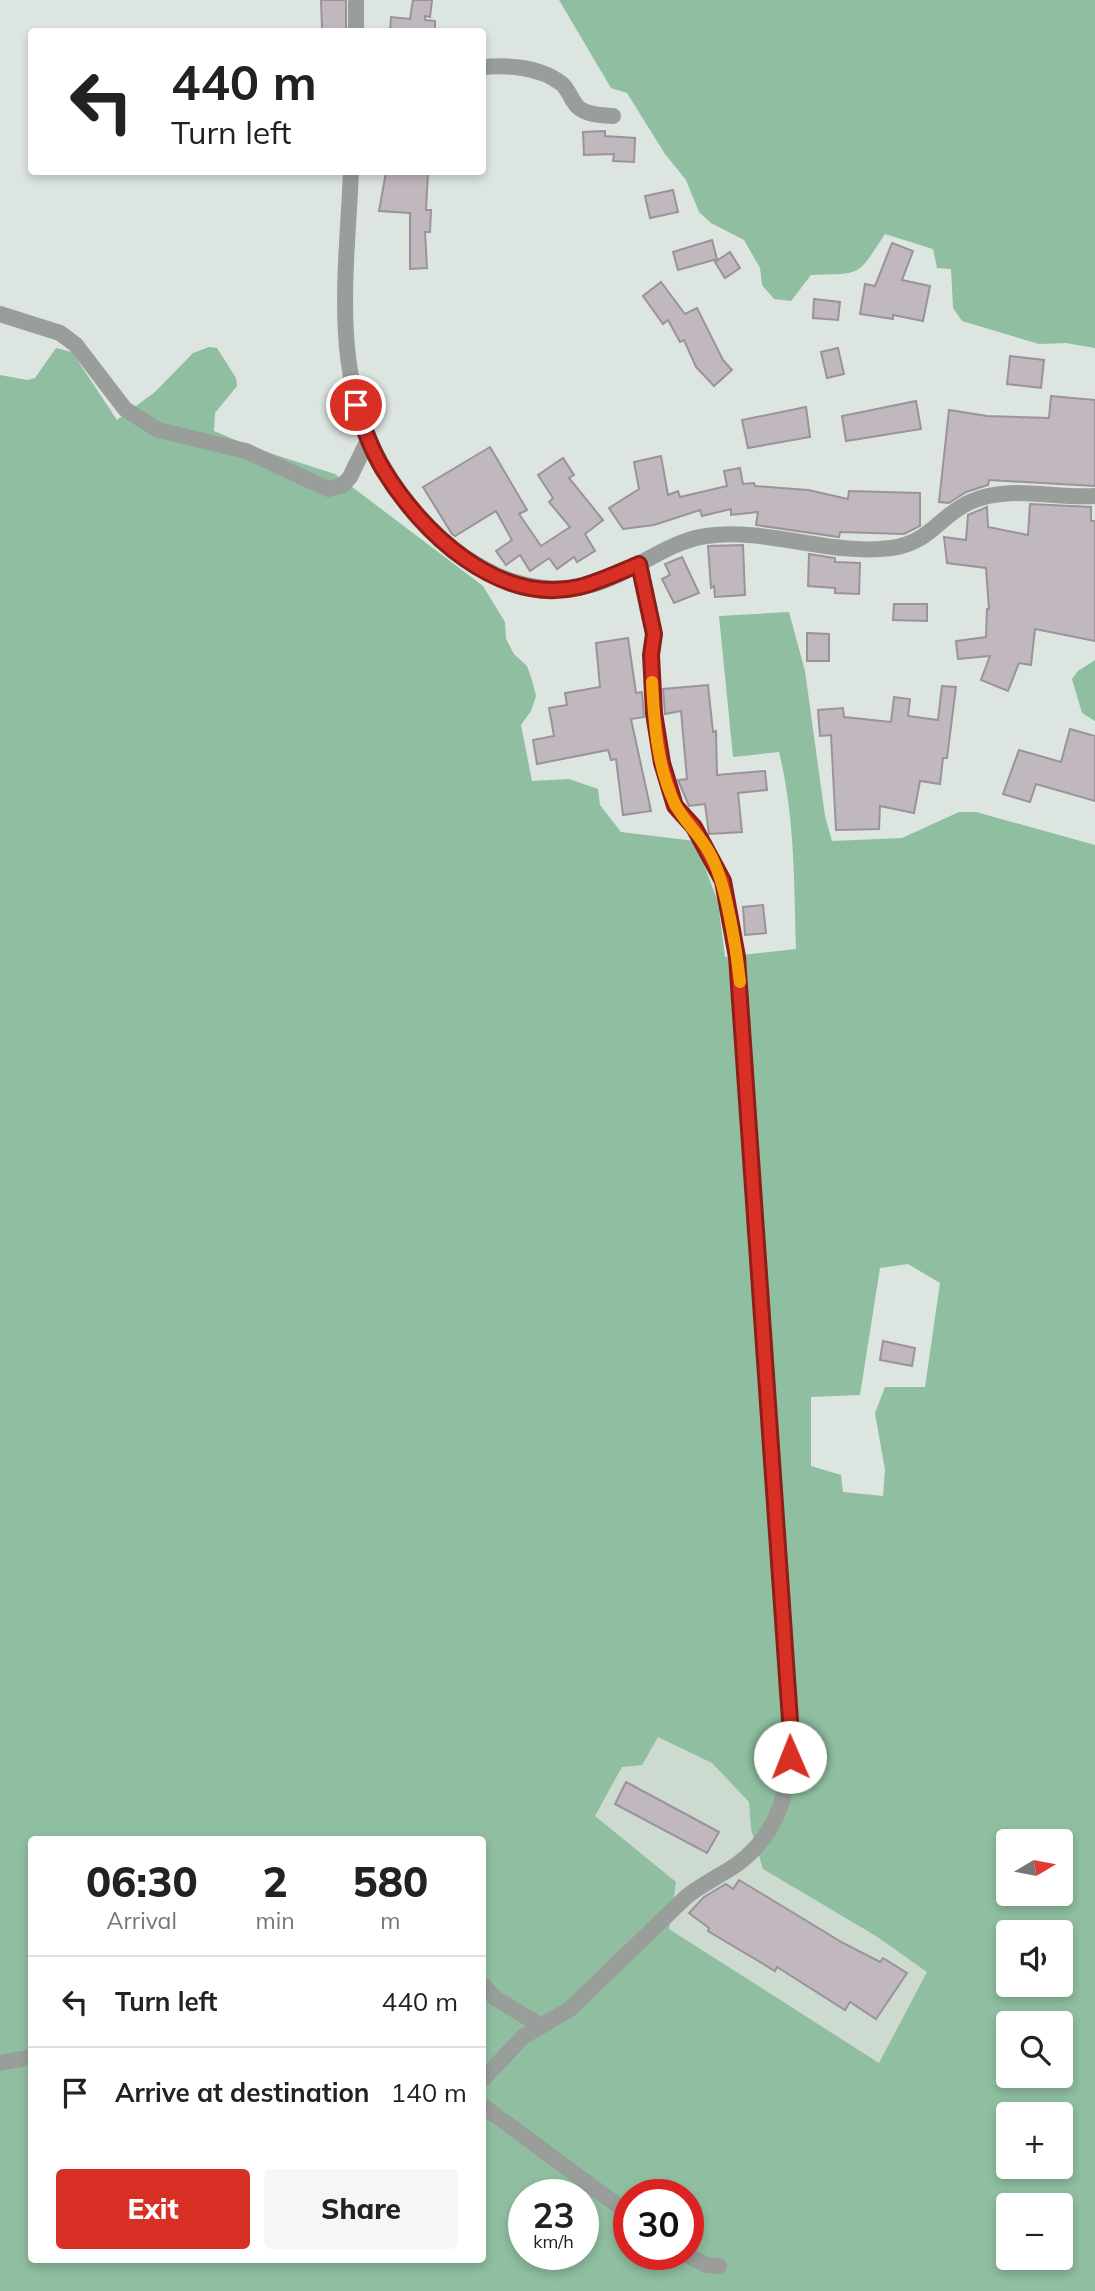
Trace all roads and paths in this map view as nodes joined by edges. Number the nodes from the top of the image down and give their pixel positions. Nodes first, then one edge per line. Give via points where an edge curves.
1 (356, 0) edge
2 (356, 28) edge
3 (486, 67) edge
4 (613, 116) dead end
5 (351, 175) edge
6 (0, 314) edge
7 (368, 440) junction
8 (1095, 496) edge
9 (639, 564) junction
10 (486, 1988) edge
11 (541, 2026) junction
12 (28, 2058) edge
13 (0, 2063) edge
14 (486, 2076) edge
15 (486, 2109) edge
16 (613, 2202) edge
17 (704, 2264) edge
18 (719, 2266) dead end

1 - 2 street
3 - 4 street via 532,71 562,84 582,110
5 - 7 street via 343,305 356,405
6 - 7 street via 42,324 68,339 140,422 246,451 328,489 343,485 350,477
7 - 9 street via 383,470 435,535 491,574 543,589 577,588
8 - 9 street via 1022,493 985,498 958,509 920,540 892,548 823,547 726,534 682,542
9 - 11 street via 654,634 654,713 662,763 675,806 694,827 723,881 737,957 791,1735 789,1779 779,1812 743,1859 704,1882 570,2009
10 - 11 street
11 - 14 street via 523,2037
12 - 13 street
15 - 16 street
17 - 18 street

